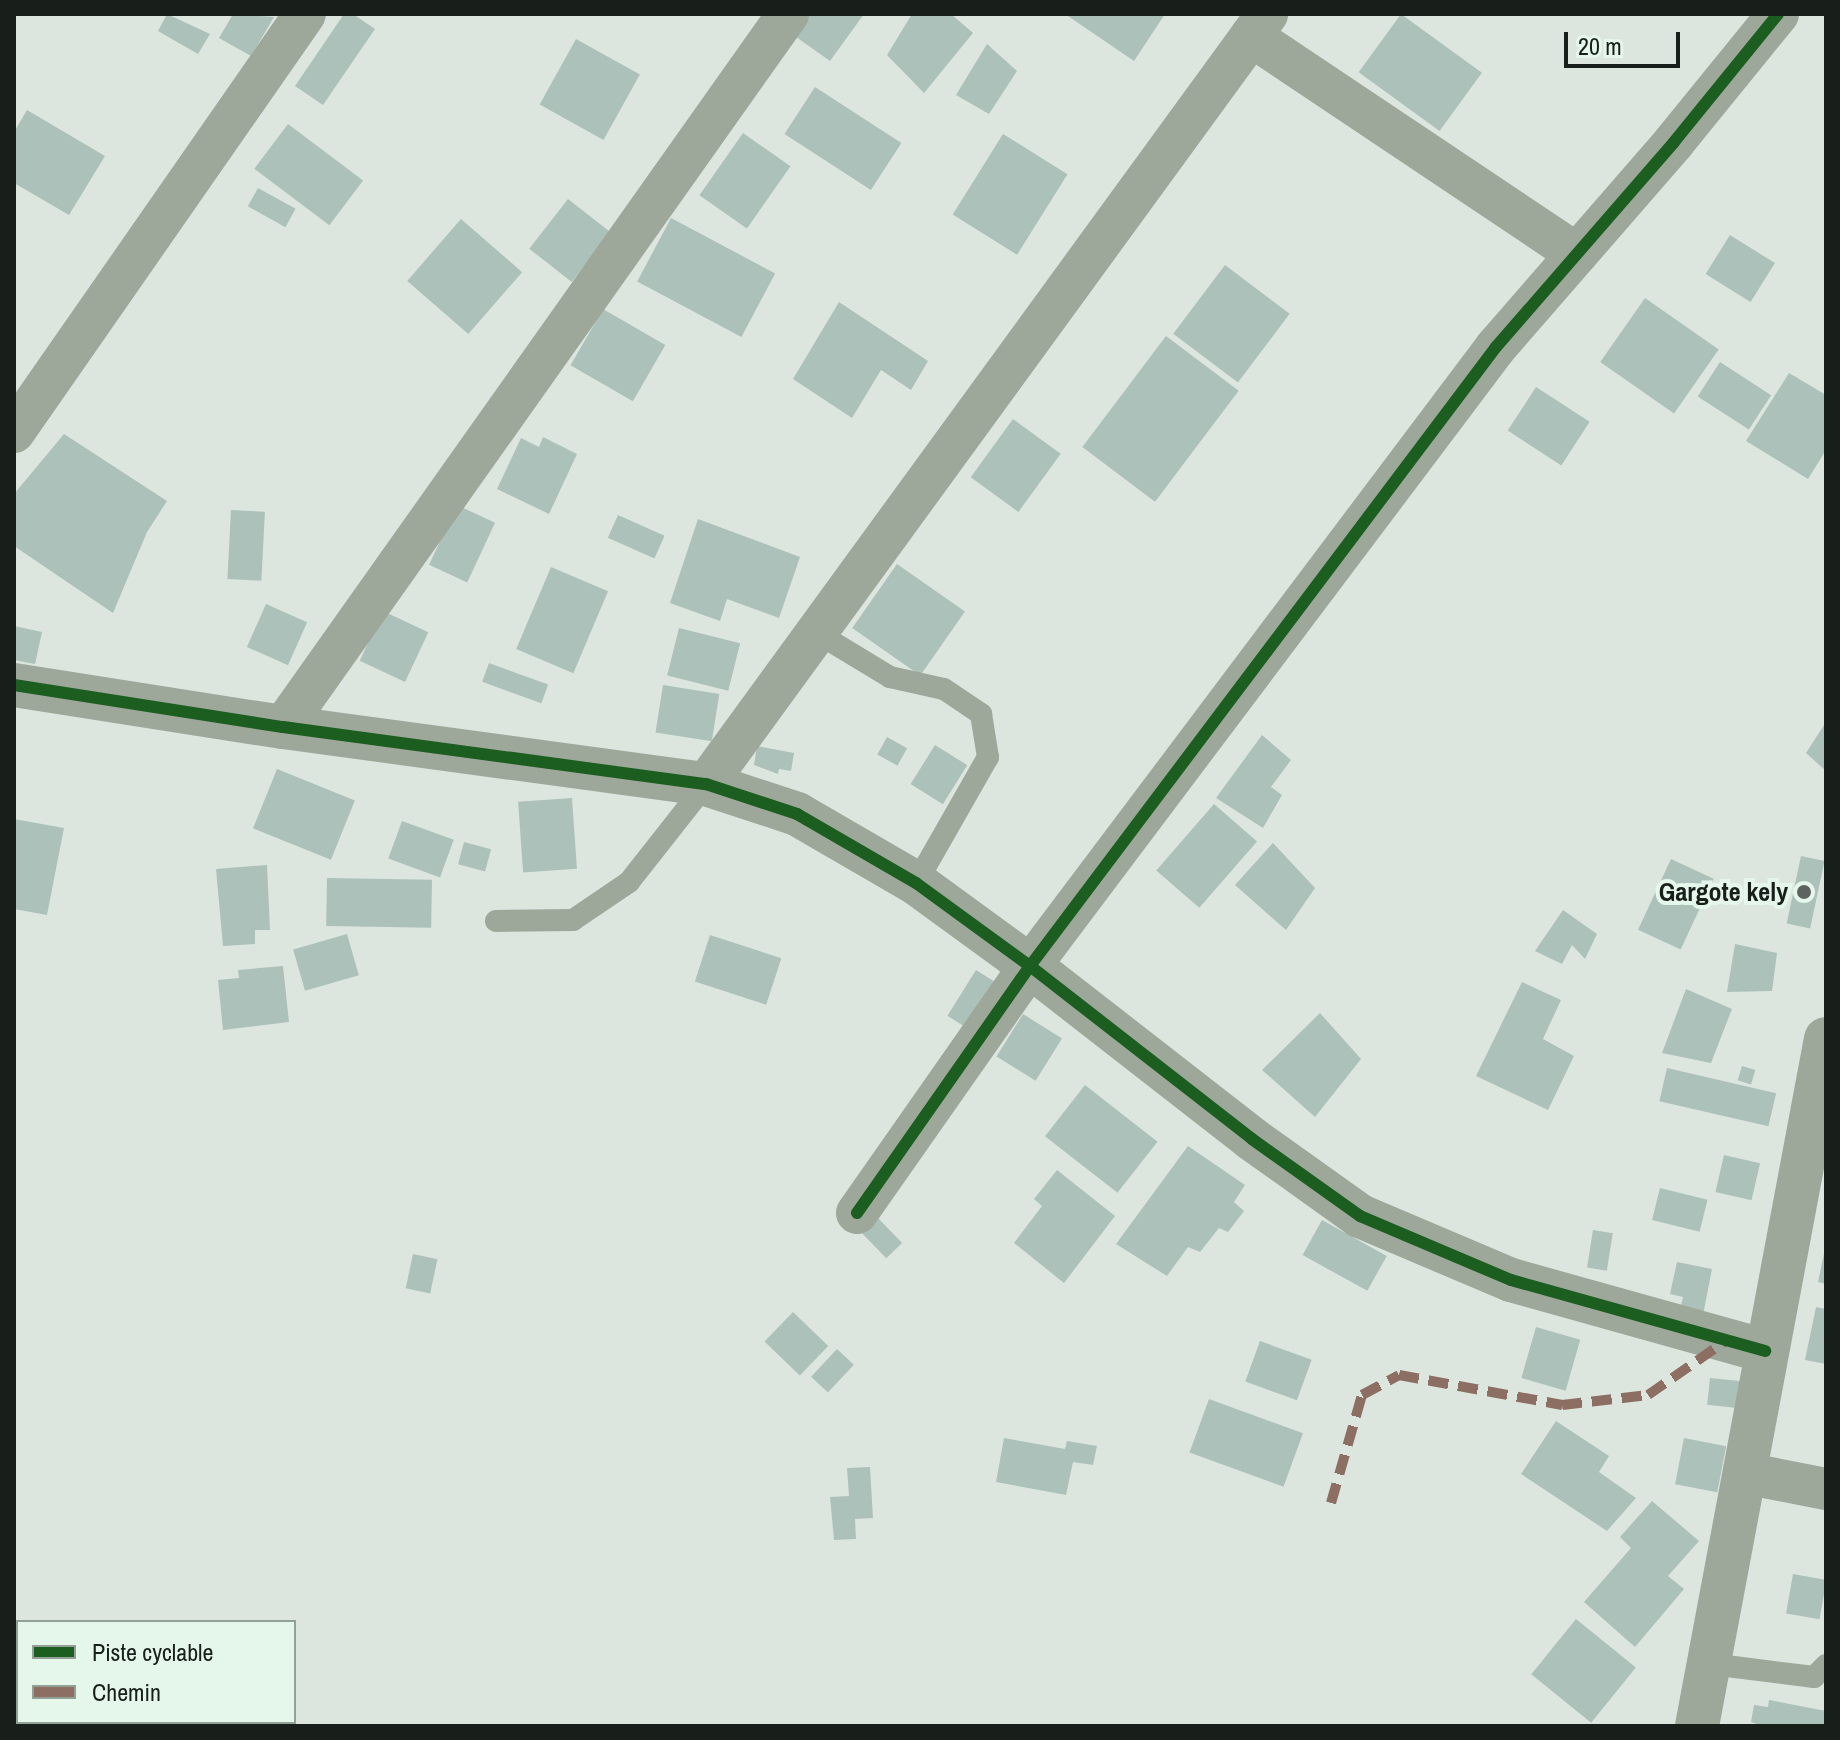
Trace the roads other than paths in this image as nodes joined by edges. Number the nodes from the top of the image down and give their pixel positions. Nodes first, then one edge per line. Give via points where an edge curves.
1 (305, 14) edge
2 (788, 14) edge
3 (1778, 14) edge
4 (1259, 25) edge
5 (1577, 254) junction
6 (14, 432) edge
7 (814, 631) junction
8 (14, 685) edge
9 (283, 727) junction
10 (706, 784) junction
11 (916, 883) junction
12 (496, 921) dead end
13 (1030, 966) junction
14 (1826, 1039) edge
15 (857, 1213) dead end
16 (1765, 1351) junction
17 (1744, 1473) junction
18 (1826, 1489) edge
19 (1711, 1664) junction
20 (1826, 1665) edge
21 (1697, 1726) edge

1 - 6 street
2 - 9 street
3 - 5 street
4 - 5 street
4 - 7 street
5 - 13 street via 1496,347
7 - 10 street
7 - 11 lane via 890,677 944,689 981,714 988,757
8 - 9 street
9 - 10 street
10 - 11 street via 797,814
10 - 12 lane via 629,882 573,920
11 - 13 street
13 - 15 street
13 - 16 street via 1360,1216 1511,1280
14 - 16 street
16 - 17 street
17 - 18 street
17 - 19 street
19 - 20 lane via 1814,1677
19 - 21 street

